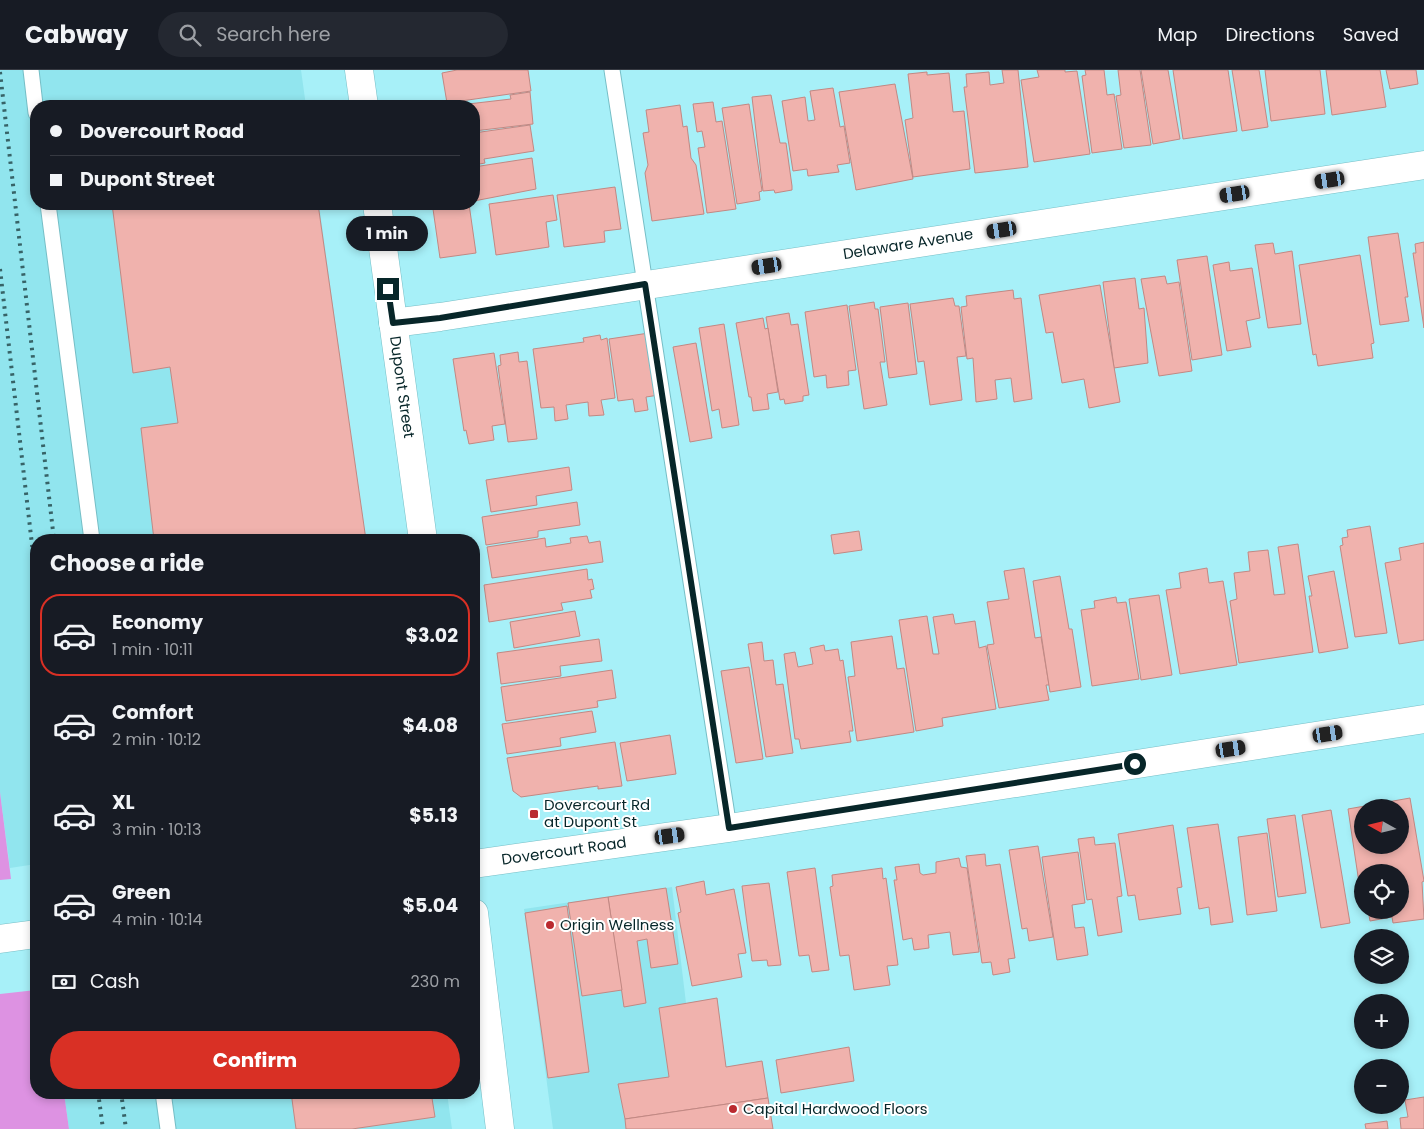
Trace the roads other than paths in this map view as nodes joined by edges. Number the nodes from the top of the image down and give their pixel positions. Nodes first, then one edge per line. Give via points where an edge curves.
1 (31, 70) edge
2 (359, 70) edge
3 (612, 70) edge
4 (34, 100) edge
5 (363, 100) edge
6 (1424, 165) edge
7 (49, 210) edge
8 (378, 210) edge
9 (645, 284) junction
10 (393, 323) junction
11 (91, 534) edge
12 (421, 534) edge
13 (1424, 719) edge
14 (729, 828) junction
15 (480, 863) edge
16 (30, 935) edge
17 (0, 939) edge
18 (480, 963) edge
19 (164, 1099) edge
20 (168, 1129) edge
21 (500, 1129) edge

1 - 4 lane
2 - 5 street
3 - 9 lane
6 - 9 street, Delaware Avenue
7 - 11 lane
8 - 10 street, Dupont Street
9 - 10 street, Delaware Avenue
9 - 14 lane
10 - 12 street, Dupont Street
13 - 14 street, Dovercourt Road
14 - 15 street, Dovercourt Road
16 - 17 street
18 - 21 street
19 - 20 lane

